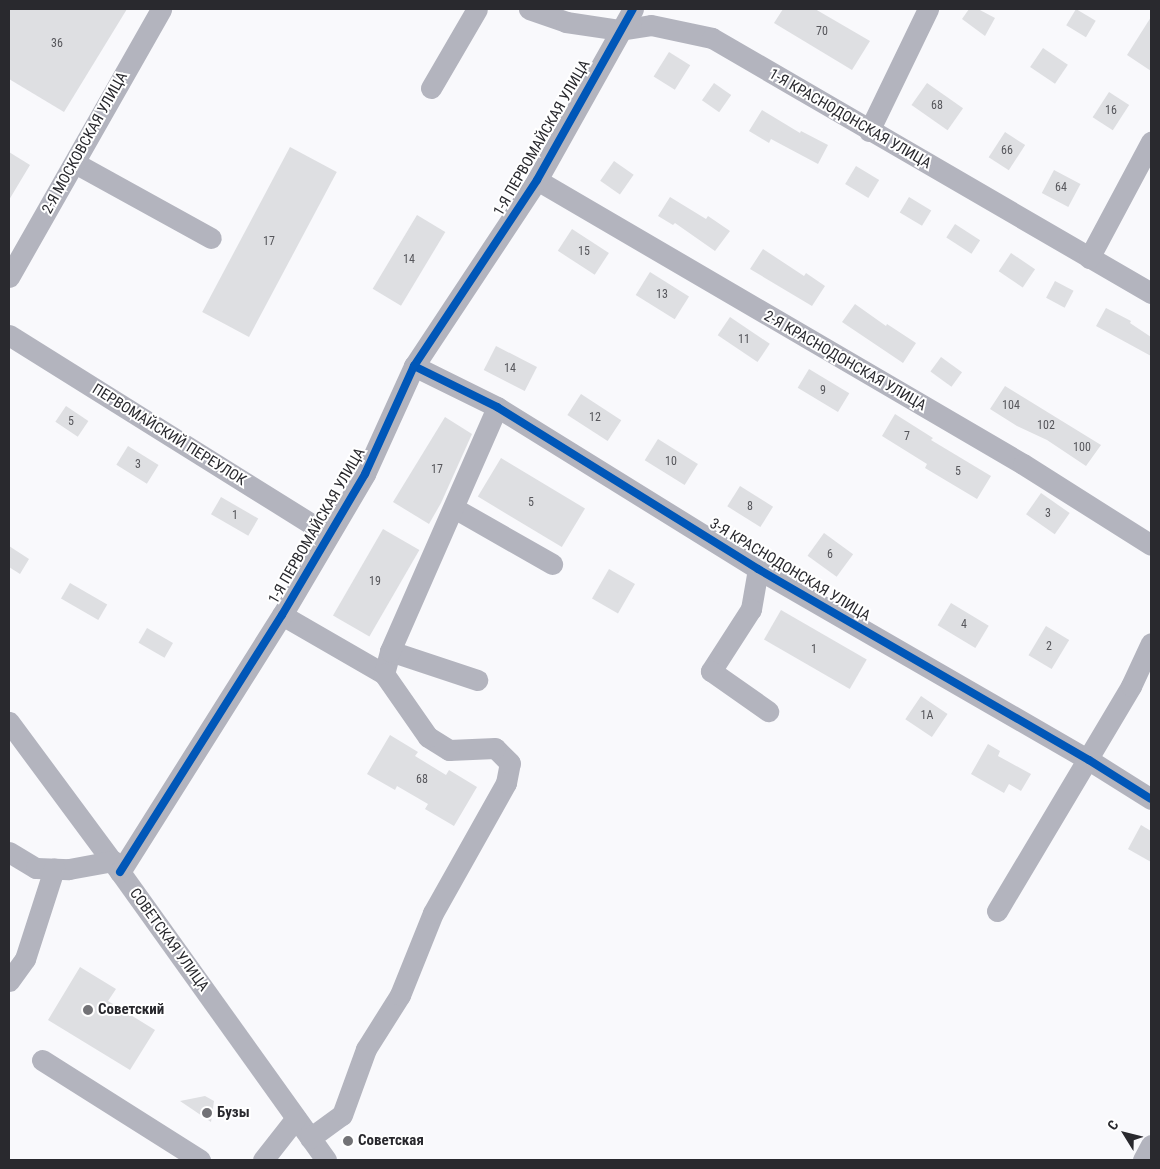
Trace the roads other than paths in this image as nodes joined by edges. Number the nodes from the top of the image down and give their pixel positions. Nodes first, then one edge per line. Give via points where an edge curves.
1 (161, 9) edge
2 (477, 9) edge
3 (529, 9) edge
4 (633, 9) edge
5 (928, 9) edge
6 (620, 30) junction
7 (431, 88) dead end
8 (869, 131) junction
9 (1151, 142) edge
10 (75, 164) junction
11 (537, 180) junction
12 (211, 238) dead end
13 (1090, 258) junction
14 (9, 277) edge
15 (1151, 293) edge
16 (9, 335) edge
17 (414, 366) junction
18 (497, 406) junction
19 (454, 508) junction
20 (329, 535) junction
21 (1151, 545) edge
22 (552, 564) dead end
23 (758, 569) junction
24 (282, 615) junction
25 (1151, 643) edge
26 (390, 651) junction
27 (384, 674) junction
28 (477, 680) dead end
29 (768, 711) dead end
30 (9, 722) edge
31 (1088, 760) junction
32 (1151, 799) edge
33 (9, 852) edge
34 (116, 867) junction
35 (54, 868) junction
36 (997, 911) dead end
37 (9, 981) edge
38 (42, 1060) dead end
39 (296, 1118) junction
40 (310, 1138) junction
41 (1151, 1145) edge
42 (200, 1160) edge
43 (263, 1160) edge
44 (326, 1160) edge
45 (1143, 1160) edge

1 - 10 street, 2-Я МОСКОВСКАЯ УЛИЦА
2 - 7 street
3 - 6 street, 1-Я КРАСНОДОНСКАЯ УЛИЦА via 566,22
4 - 6 street, 1-Я ПЕРВОМАЙСКАЯ УЛИЦА
5 - 8 street
6 - 8 street, 1-Я КРАСНОДОНСКАЯ УЛИЦА via 651,25 712,38
6 - 11 street, 1-Я ПЕРВОМАЙСКАЯ УЛИЦА
8 - 13 street, 1-Я КРАСНОДОНСКАЯ УЛИЦА
9 - 13 street
10 - 12 street
10 - 14 street, 2-Я МОСКОВСКАЯ УЛИЦА
11 - 17 street, 1-Я ПЕРВОМАЙСКАЯ УЛИЦА
11 - 21 street, 2-Я КРАСНОДОНСКАЯ УЛИЦА via 1023,464
13 - 15 street, 1-Я КРАСНОДОНСКАЯ УЛИЦА
16 - 20 street, ПЕРВОМАЙСКИЙ ПЕРЕУЛОК
17 - 18 street, 3-Я КРАСНОДОНСКАЯ УЛИЦА
17 - 20 street, 1-Я ПЕРВОМАЙСКАЯ УЛИЦА via 365,474
18 - 19 street
18 - 23 street, 3-Я КРАСНОДОНСКАЯ УЛИЦА
19 - 22 street
19 - 26 street
20 - 24 street, 1-Я ПЕРВОМАЙСКАЯ УЛИЦА
23 - 29 street via 751,609 711,671
23 - 31 street, 3-Я КРАСНОДОНСКАЯ УЛИЦА
24 - 27 street
24 - 34 street, 1-Я ПЕРВОМАЙСКАЯ УЛИЦА
25 - 31 street via 1131,686
26 - 27 street
26 - 28 street
27 - 40 street via 428,737 449,750 495,748 510,763 506,782 433,913 400,995 366,1049 342,1116
30 - 34 street, СОВЕТСКАЯ УЛИЦА
31 - 32 street, 3-Я КРАСНОДОНСКАЯ УЛИЦА
31 - 36 street
33 - 35 street via 36,868
34 - 35 street
34 - 39 street, СОВЕТСКАЯ УЛИЦА
35 - 37 street via 25,959
38 - 42 street
39 - 40 street, СОВЕТСКАЯ УЛИЦА
39 - 43 street
40 - 44 street, СОВЕТСКАЯ УЛИЦА
41 - 45 street

